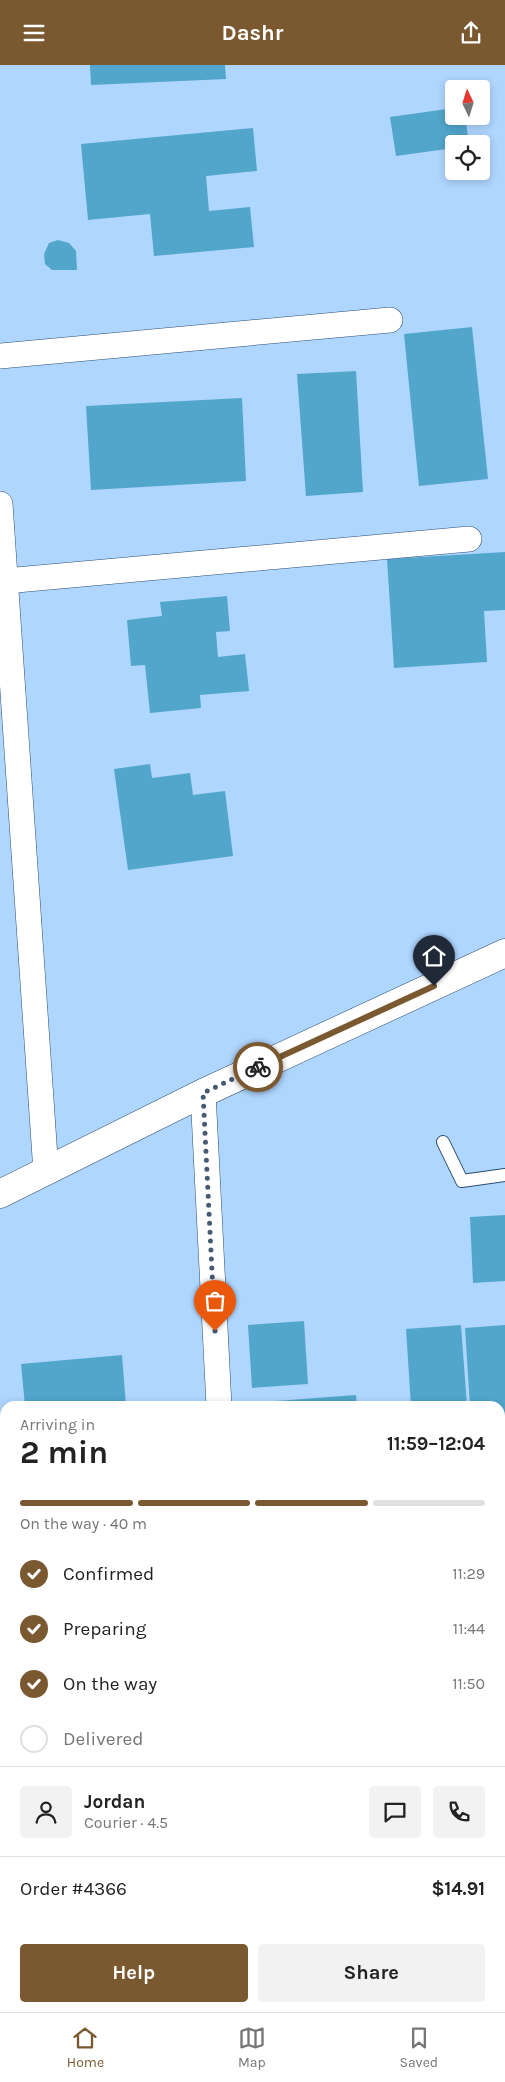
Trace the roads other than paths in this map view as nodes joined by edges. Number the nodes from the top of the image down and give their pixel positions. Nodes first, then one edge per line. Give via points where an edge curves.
1 (390, 320) dead end
2 (0, 356) edge
3 (0, 504) edge
4 (469, 539) dead end
5 (5, 581) junction
6 (505, 953) edge
7 (203, 1093) junction
8 (442, 1142) dead end
9 (46, 1172) junction
10 (505, 1175) edge
11 (0, 1195) edge
12 (219, 1401) edge

1 - 2 street
3 - 5 street
4 - 5 street
5 - 9 street
6 - 7 street
7 - 9 street
7 - 12 street
8 - 10 lane via 462,1181
9 - 11 street

